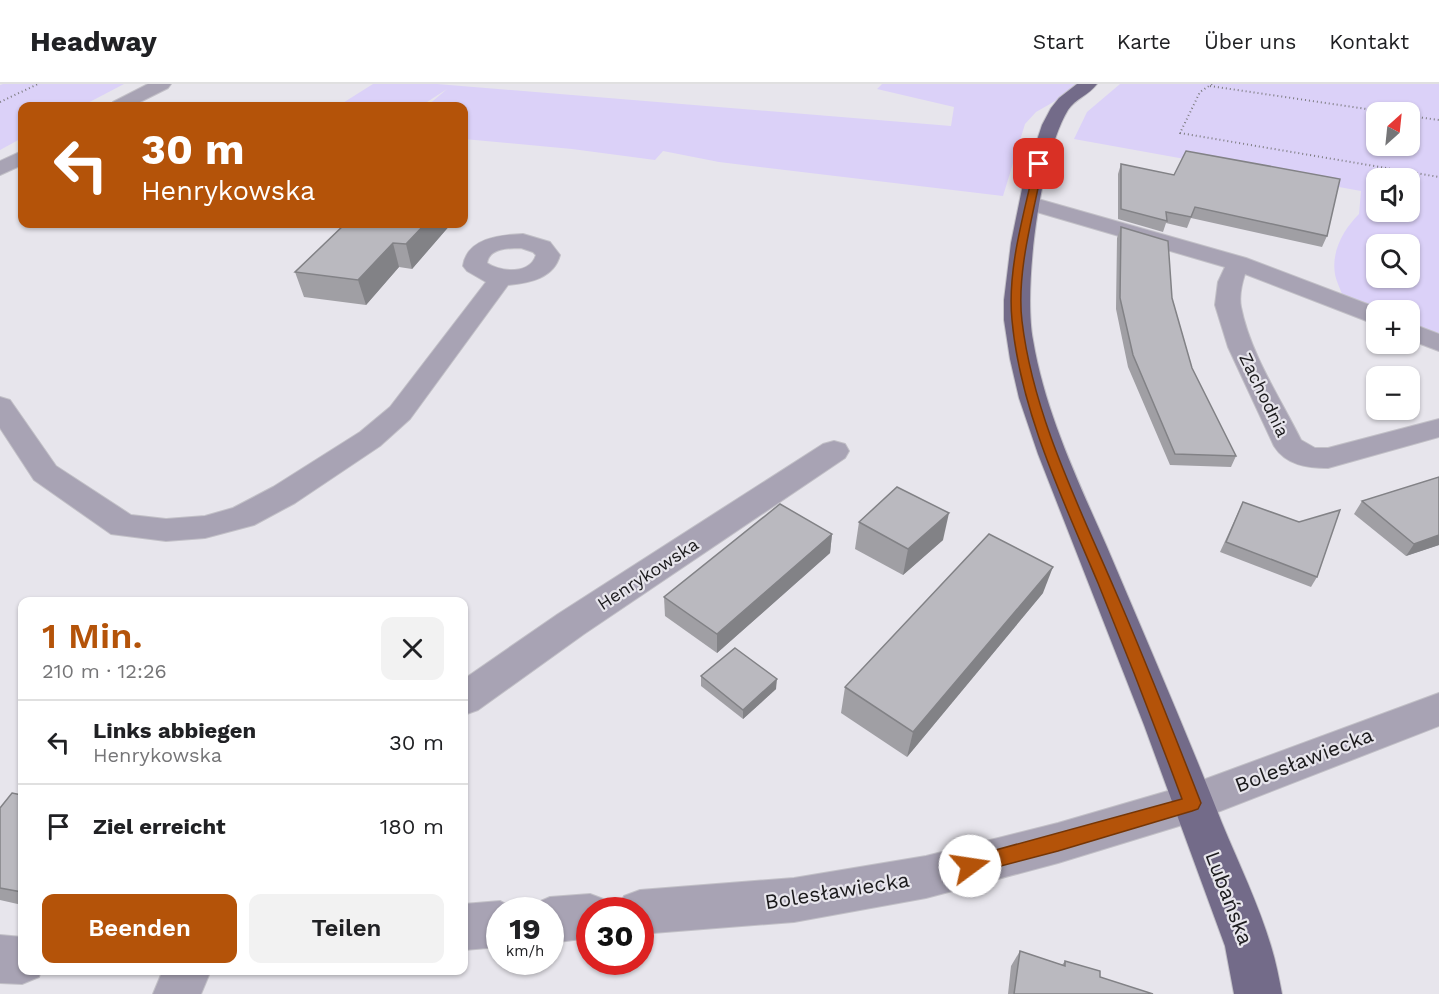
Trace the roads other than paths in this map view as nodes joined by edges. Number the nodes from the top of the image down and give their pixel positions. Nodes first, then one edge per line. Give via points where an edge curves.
1 (162, 84) edge
2 (1088, 84) edge
3 (127, 102) edge
4 (18, 159) edge
5 (0, 169) edge
6 (1031, 203) junction
7 (1238, 263) junction
8 (501, 278) dead end
9 (1366, 313) edge
10 (1420, 335) edge
11 (1439, 343) edge
12 (0, 406) edge
13 (1439, 428) edge
14 (834, 451) dead end
15 (468, 696) edge
16 (1439, 709) edge
17 (1192, 803) junction
18 (654, 911) edge
19 (486, 925) edge
20 (468, 927) edge
21 (0, 959) edge
22 (18, 960) edge
23 (185, 975) edge
24 (177, 994) edge
25 (1258, 994) edge

1 - 3 street
2 - 6 main road via 1060,107 1043,144
4 - 5 street
6 - 7 street
6 - 17 main road via 1016,295 1028,382
7 - 9 street
7 - 13 street, Zachodnia via 1230,282 1228,304 1241,347 1289,446 1309,458 1328,458
8 - 12 street via 400,414 370,440 243,517 205,527 166,530 123,526 45,473
10 - 11 street
14 - 15 street, Henrykowska
16 - 17 street, Bolesławiecka
17 - 18 street, Bolesławiecka via 926,877 794,900
17 - 25 main road, Lubańska via 1248,946
19 - 20 street
21 - 22 street
23 - 24 street

